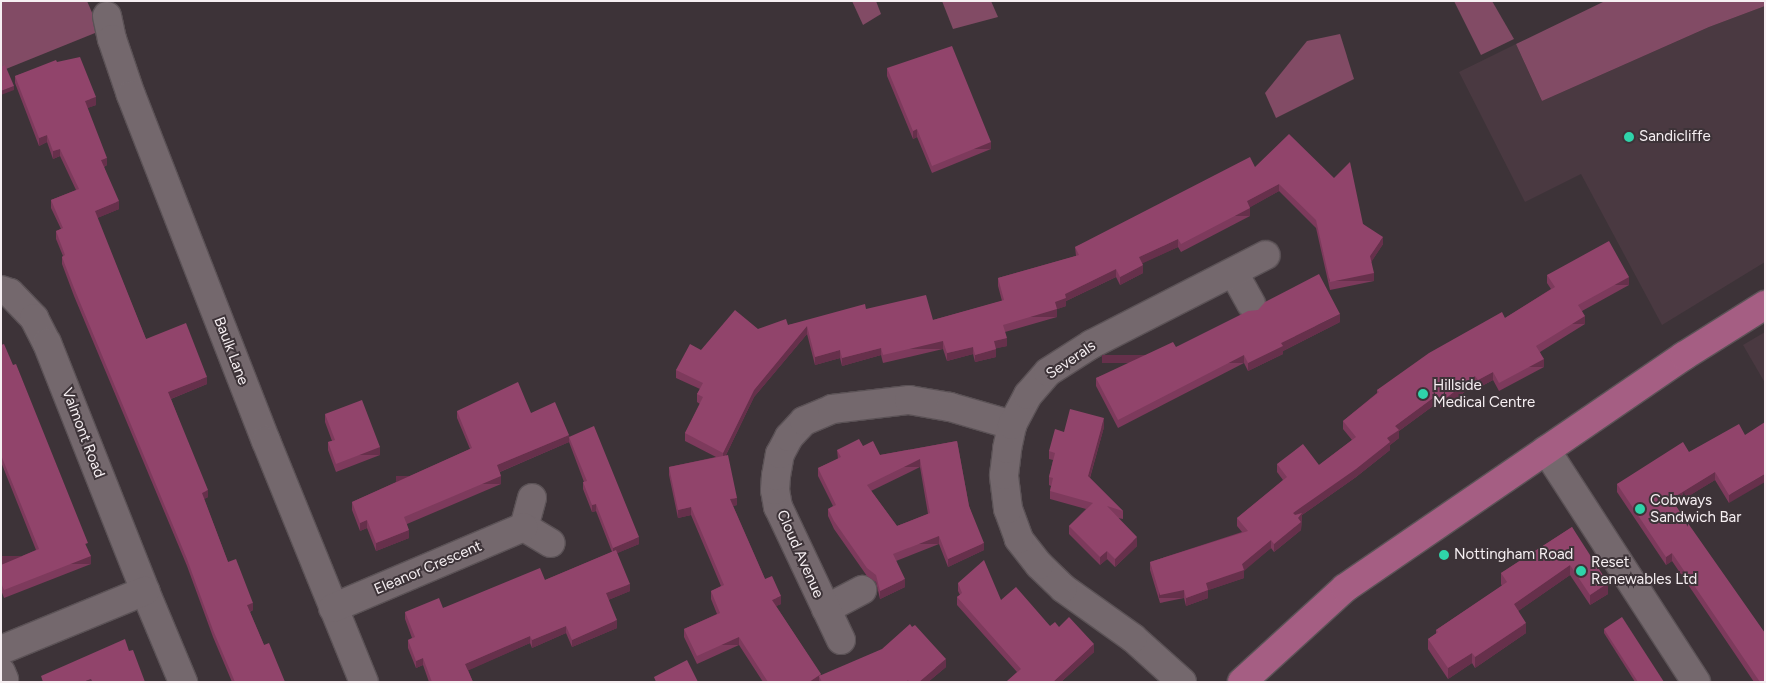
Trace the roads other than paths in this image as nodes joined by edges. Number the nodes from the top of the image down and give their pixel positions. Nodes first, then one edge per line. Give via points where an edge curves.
1 (107, 16) dead end
2 (1266, 255) dead end
3 (1234, 273) junction
4 (1, 290) edge
5 (1251, 304) dead end
6 (1765, 305) edge
7 (1012, 425) junction
8 (1546, 450) junction
9 (532, 498) dead end
10 (524, 528) junction
11 (551, 543) dead end
12 (862, 590) dead end
13 (145, 591) junction
14 (333, 608) junction
15 (826, 609) junction
16 (840, 640) dead end
17 (1, 650) edge
18 (183, 682) edge
19 (364, 682) edge
20 (1182, 682) edge
21 (1242, 682) edge
22 (1696, 682) edge

1 - 14 street, Baulk Lane via 131,95
2 - 3 street, Severals
3 - 5 street
3 - 7 street, Severals via 1092,344 1048,372 1028,395
4 - 13 street, Valmont Road via 10,293 34,318 47,343
6 - 8 main road
7 - 15 street, Cloud Avenue via 950,407 909,400 832,409 804,421 789,437 780,454 775,490 778,507
7 - 20 street, Severals via 1004,475 1008,509 1019,539 1063,588 1133,638
8 - 21 main road via 1345,588
8 - 22 street
9 - 10 street
10 - 11 street
10 - 14 street, Eleanor Crescent
12 - 15 street, Cloud Avenue
13 - 17 street
13 - 18 street, Valmont Road
14 - 19 street, Baulk Lane
15 - 16 street, Cloud Avenue

